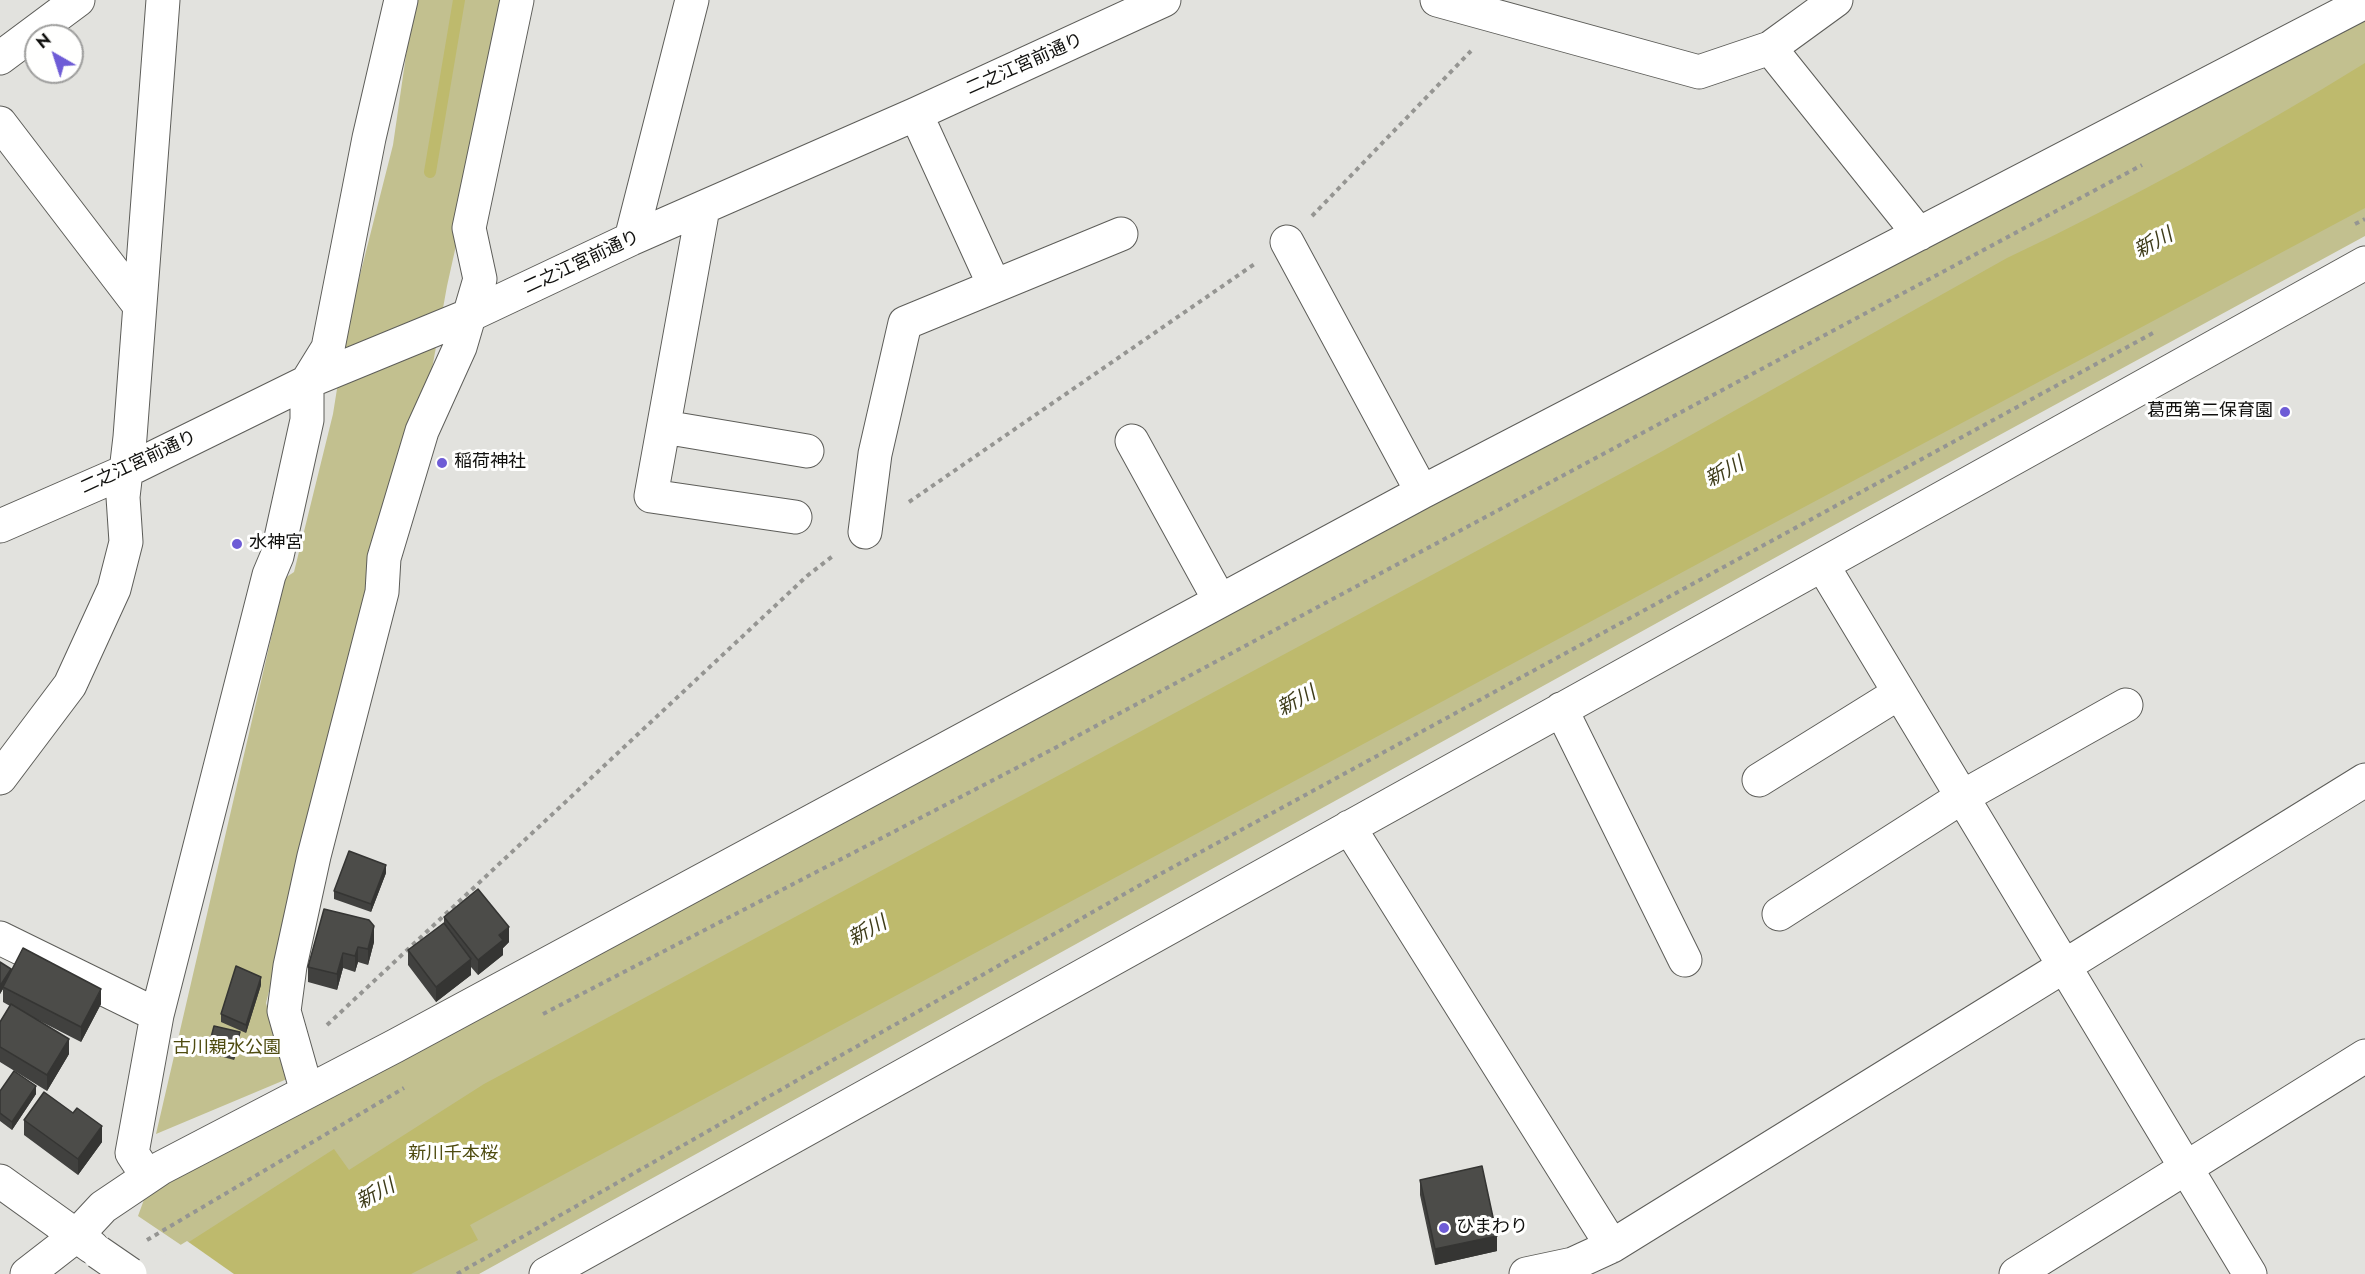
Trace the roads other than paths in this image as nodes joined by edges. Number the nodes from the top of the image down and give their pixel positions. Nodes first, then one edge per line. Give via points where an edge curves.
1 (78, 0) edge
2 (163, 0) edge
3 (401, 0) edge
4 (517, 0) edge
5 (692, 0) edge
6 (1164, 0) edge
7 (1437, 0) edge
8 (1836, 0) edge
9 (2365, 2) edge
10 (1770, 48) junction
11 (0, 58) edge
12 (916, 114) junction
13 (0, 123) edge
14 (703, 208) junction
15 (1121, 234) dead end
16 (1919, 234) junction
17 (631, 239) junction
18 (1287, 242) dead end
19 (2361, 273) edge
20 (994, 285) junction
21 (139, 305) junction
22 (470, 315) junction
23 (307, 382) junction
24 (664, 426) junction
25 (1132, 441) dead end
26 (807, 450) dead end
27 (124, 472) junction
28 (1422, 492) junction
29 (795, 517) dead end
30 (0, 526) edge
31 (865, 532) dead end
32 (1823, 566) junction
33 (1220, 601) junction
34 (1899, 693) junction
35 (2126, 705) dead end
36 (1561, 709) junction
37 (0, 778) edge
38 (1759, 780) dead end
39 (2365, 780) edge
40 (1962, 797) junction
41 (1349, 827) junction
42 (1779, 914) dead end
43 (0, 938) edge
44 (1685, 960) dead end
45 (2063, 964) junction
46 (157, 1015) junction
47 (2365, 1056) edge
48 (307, 1092) junction
49 (2186, 1168) junction
50 (147, 1176) junction
51 (0, 1181) edge
52 (87, 1244) junction
53 (1612, 1246) junction
54 (134, 1260) edge
55 (27, 1274) edge
56 (546, 1274) edge
57 (1526, 1274) edge
58 (2016, 1274) edge
59 (2250, 1274) edge

1 - 11 street
2 - 21 street
3 - 23 street via 328,348
4 - 22 street via 469,228 480,279
5 - 17 street
6 - 12 street, 二之江宮前通り
7 - 10 street via 1699,72
8 - 10 street
9 - 16 street
10 - 16 street
12 - 14 street, 二之江宮前通り
12 - 20 street
13 - 21 street
14 - 17 street, 二之江宮前通り
14 - 24 street
15 - 20 street
16 - 28 street
17 - 22 street, 二之江宮前通り
18 - 28 street
19 - 32 street
20 - 31 street via 904,323 875,454
21 - 27 street
22 - 23 street, 二之江宮前通り
22 - 48 street via 423,431 384,558 382,592 290,966 284,1011
23 - 27 street, 二之江宮前通り
23 - 46 street via 307,420 277,556 268,575
24 - 26 street
24 - 29 street via 651,496
25 - 33 street
27 - 30 street, 二之江宮前通り
27 - 37 street via 126,542 114,590 70,686
28 - 33 street
32 - 34 street
32 - 36 street
33 - 48 street
34 - 38 street
34 - 40 street
35 - 40 street
36 - 41 street
36 - 44 street
39 - 45 street
40 - 42 street
40 - 45 street
41 - 53 street
41 - 56 street
43 - 46 street
45 - 49 street
45 - 53 street
46 - 50 street via 132,1153
47 - 49 street
48 - 50 street
49 - 58 street
49 - 59 street
50 - 52 street via 103,1208
51 - 52 street
52 - 54 street, bridge
52 - 55 street
53 - 57 street via 1574,1264

